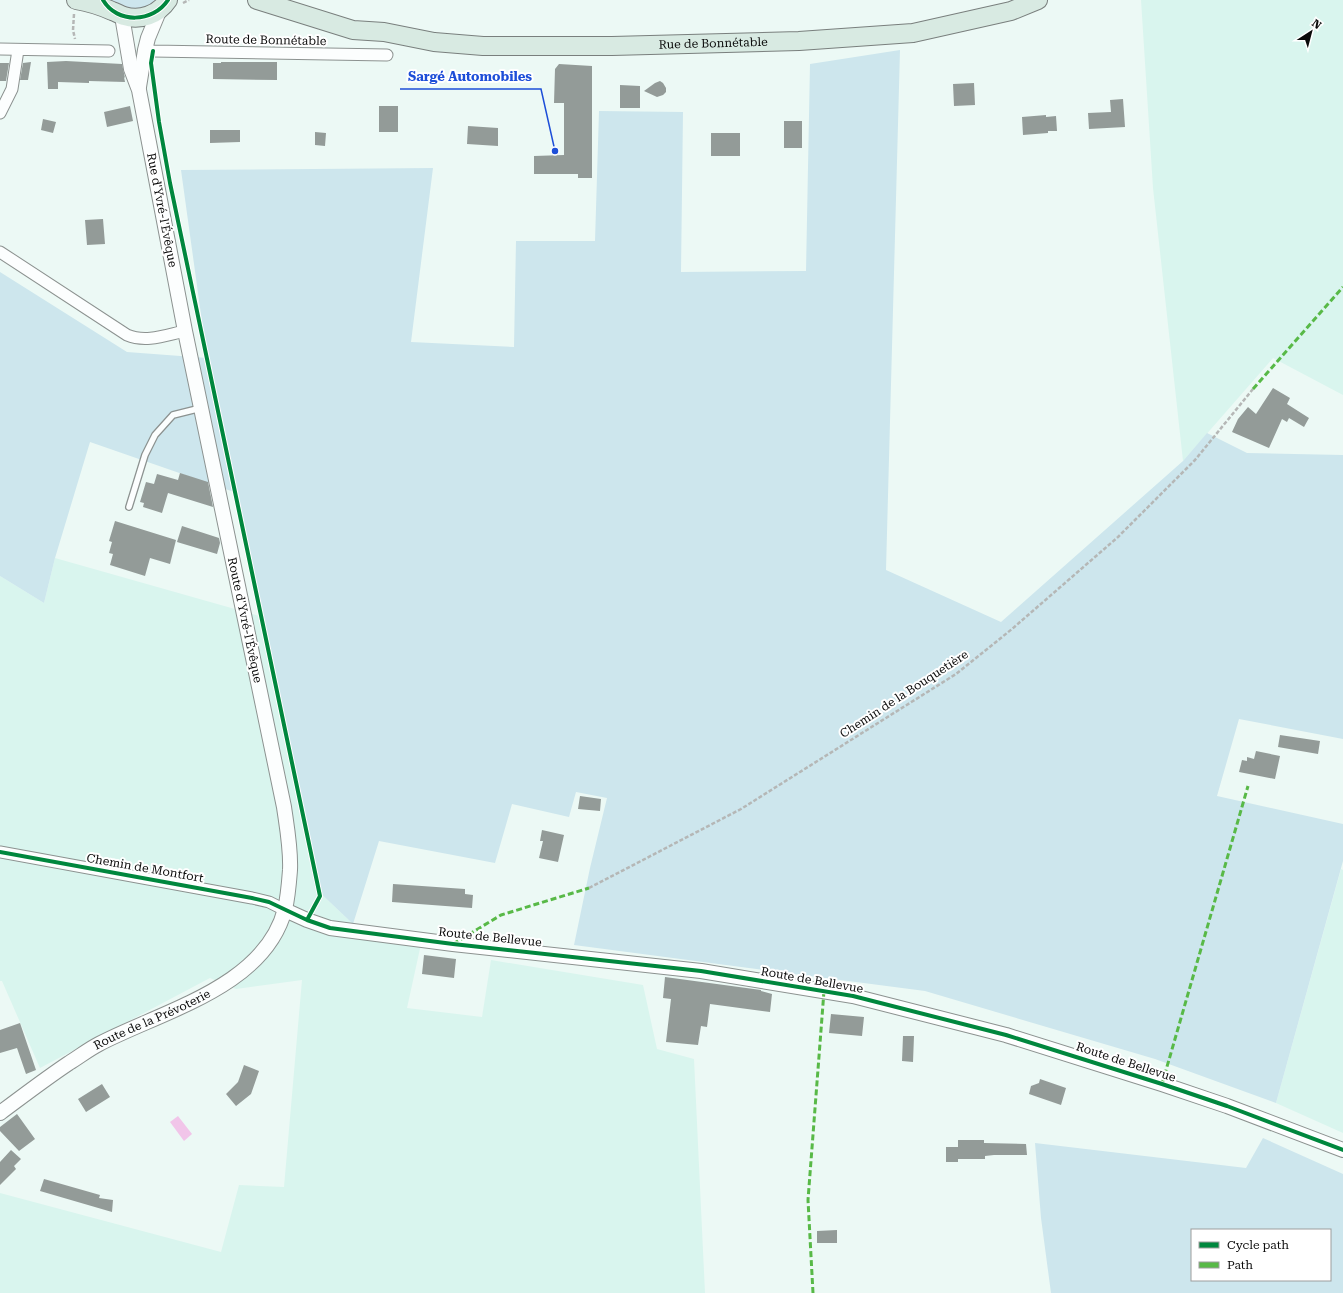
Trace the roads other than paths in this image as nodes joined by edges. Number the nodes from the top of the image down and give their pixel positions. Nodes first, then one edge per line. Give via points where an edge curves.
1 (76, 0) edge
2 (257, 0) edge
3 (294, 0) edge
4 (1038, 0) edge
5 (164, 5) edge
6 (112, 9) edge
7 (384, 32) junction
8 (0, 50) edge
9 (18, 50) junction
10 (144, 50) junction
11 (108, 51) dead end
12 (388, 55) dead end
13 (139, 90) junction
14 (0, 113) edge
15 (0, 252) edge
16 (185, 331) junction
17 (201, 408) junction
18 (130, 508) dead end
19 (0, 852) edge
20 (285, 910) junction
21 (0, 1113) edge
22 (1343, 1150) edge

1 - 6 main road
2 - 7 main road via 353,30
3 - 7 main road
4 - 7 main road, Rue de Bonnétable via 1011,11 913,33 799,41 612,46 483,46 434,42
5 - 6 main road via 142,18 131,18
5 - 10 street
6 - 13 street
8 - 9 street
9 - 11 street
9 - 14 street via 12,90
10 - 12 street, Route de Bonnétable
10 - 13 street
13 - 16 street, Rue d'Yvré-l'Évêque
15 - 16 street via 134,338 144,340
16 - 17 street, Route d'Yvré-l'Évêque
17 - 18 lane via 173,415 155,435 145,455
17 - 20 street, Route d'Yvré-l'Évêque via 284,807 290,869
19 - 20 street, Chemin de Montfort via 252,898 269,902
20 - 21 street, Route de la Prévoterie via 277,930 261,954 231,980 98,1044
20 - 22 street, Route de Bellevue via 330,928 701,971 853,996 1006,1035 1155,1081

